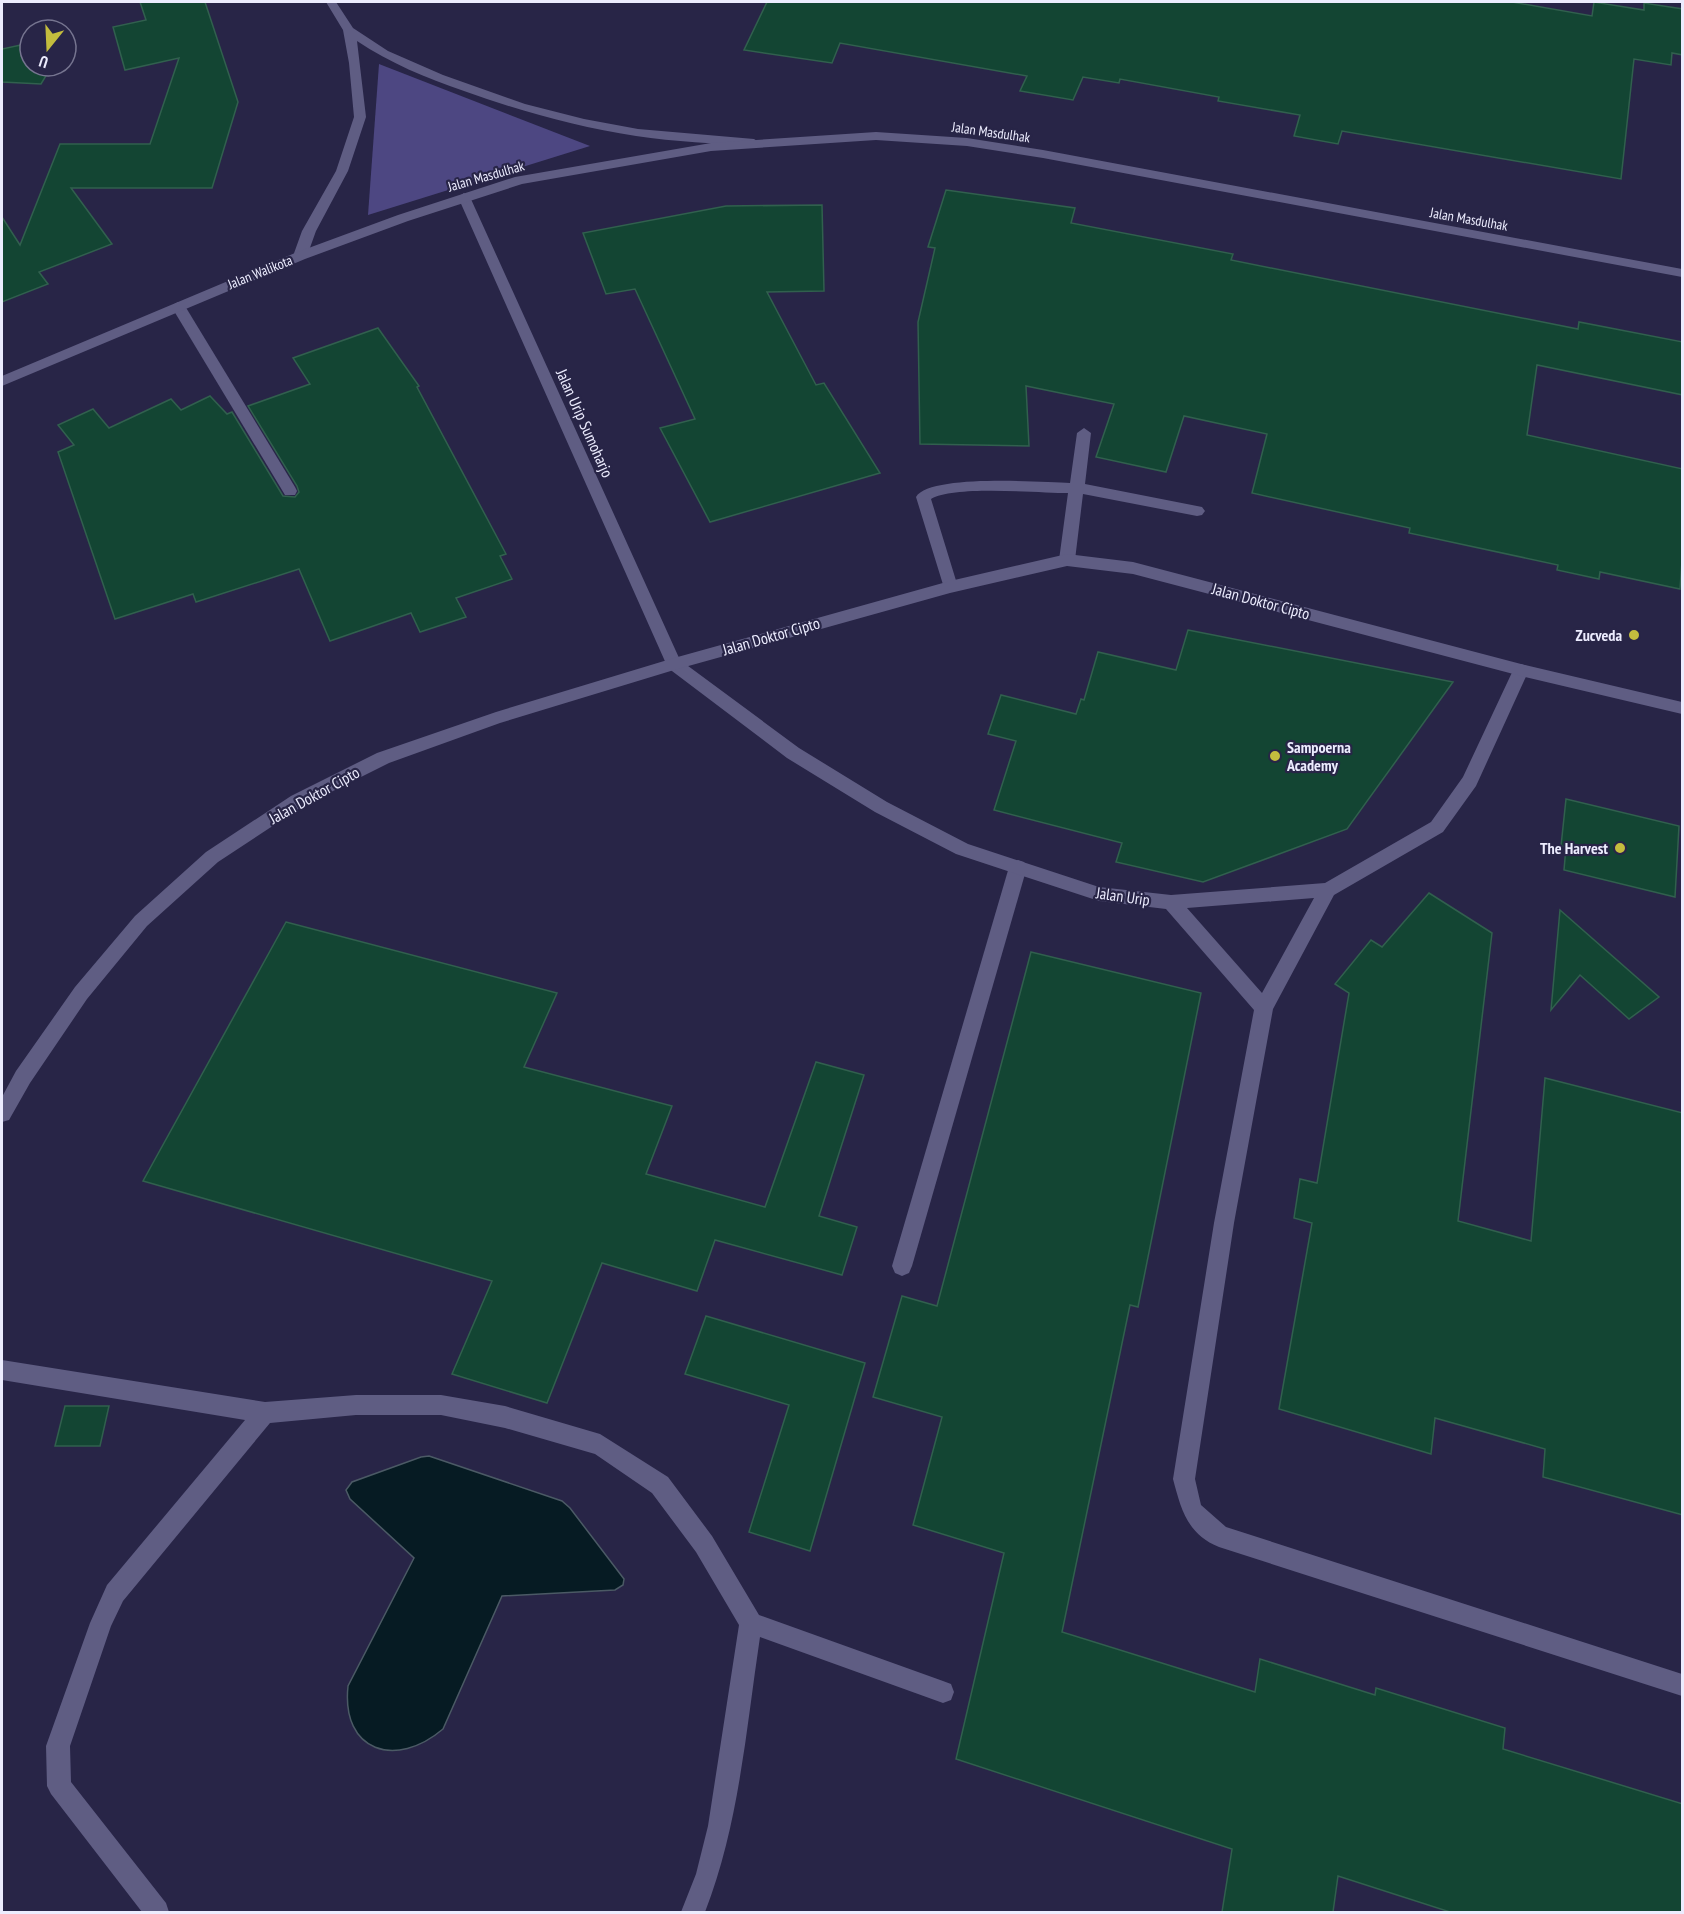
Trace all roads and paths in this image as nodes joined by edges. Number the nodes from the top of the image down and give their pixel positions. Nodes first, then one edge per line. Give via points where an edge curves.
1 (331, 2) edge
2 (350, 30) junction
3 (754, 143) junction
4 (464, 197) junction
5 (300, 256) junction
6 (1683, 273) edge
7 (178, 306) junction
8 (2, 381) edge
9 (1084, 433) dead end
10 (1077, 488) junction
11 (290, 491) dead end
12 (1197, 511) dead end
13 (1067, 560) junction
14 (950, 586) junction
15 (674, 664) junction
16 (1521, 670) junction
17 (1683, 708) edge
18 (1018, 867) junction
19 (1328, 890) junction
20 (1171, 902) junction
21 (1264, 1008) junction
22 (2, 1114) edge
23 (902, 1266) dead end
24 (2, 1370) edge
25 (265, 1413) junction
26 (751, 1623) junction
27 (1683, 1685) edge
28 (943, 1692) dead end
29 (157, 1912) edge
30 (693, 1912) edge

1 - 2 street, Jalan Walikota
2 - 3 street via 384,54 521,107 638,133
2 - 5 street, Jalan Walikota via 360,117 342,171 309,231
3 - 4 street, Jalan Masdulhak via 664,154 520,180
3 - 6 street, Jalan Masdulhak via 876,136 967,142
4 - 5 street, Jalan Masdulhak
4 - 15 street, Jalan Urip Sumoharjo
5 - 7 street, Jalan Walikota
7 - 8 street, Jalan Walikota
7 - 11 street
9 - 10 street
10 - 12 street
10 - 13 street
10 - 14 street via 970,487 927,493 922,497
13 - 14 street, Jalan Doktor Cipto
13 - 16 street, Jalan Doktor Cipto via 1133,568
14 - 15 street, Jalan Doktor Cipto
15 - 18 street, Jalan Urip via 793,753 881,807 962,849
15 - 22 street, Jalan Doktor Cipto via 496,718 383,758 297,801 222,851 141,921 81,993 22,1077
16 - 17 street, Jalan Doktor Cipto
16 - 19 street, Jalan Urip via 1470,781 1437,827
18 - 20 street, Jalan Urip via 1099,894
18 - 23 street
19 - 20 street, Jalan Urip
19 - 21 street
20 - 21 street
21 - 27 street via 1224,1222 1184,1479 1192,1511 1219,1536
24 - 25 street
25 - 26 street via 356,1405 441,1405 505,1417 600,1445 660,1485 705,1544
25 - 29 street via 115,1593 58,1746 59,1786
26 - 28 street
26 - 30 street via 720,1826

